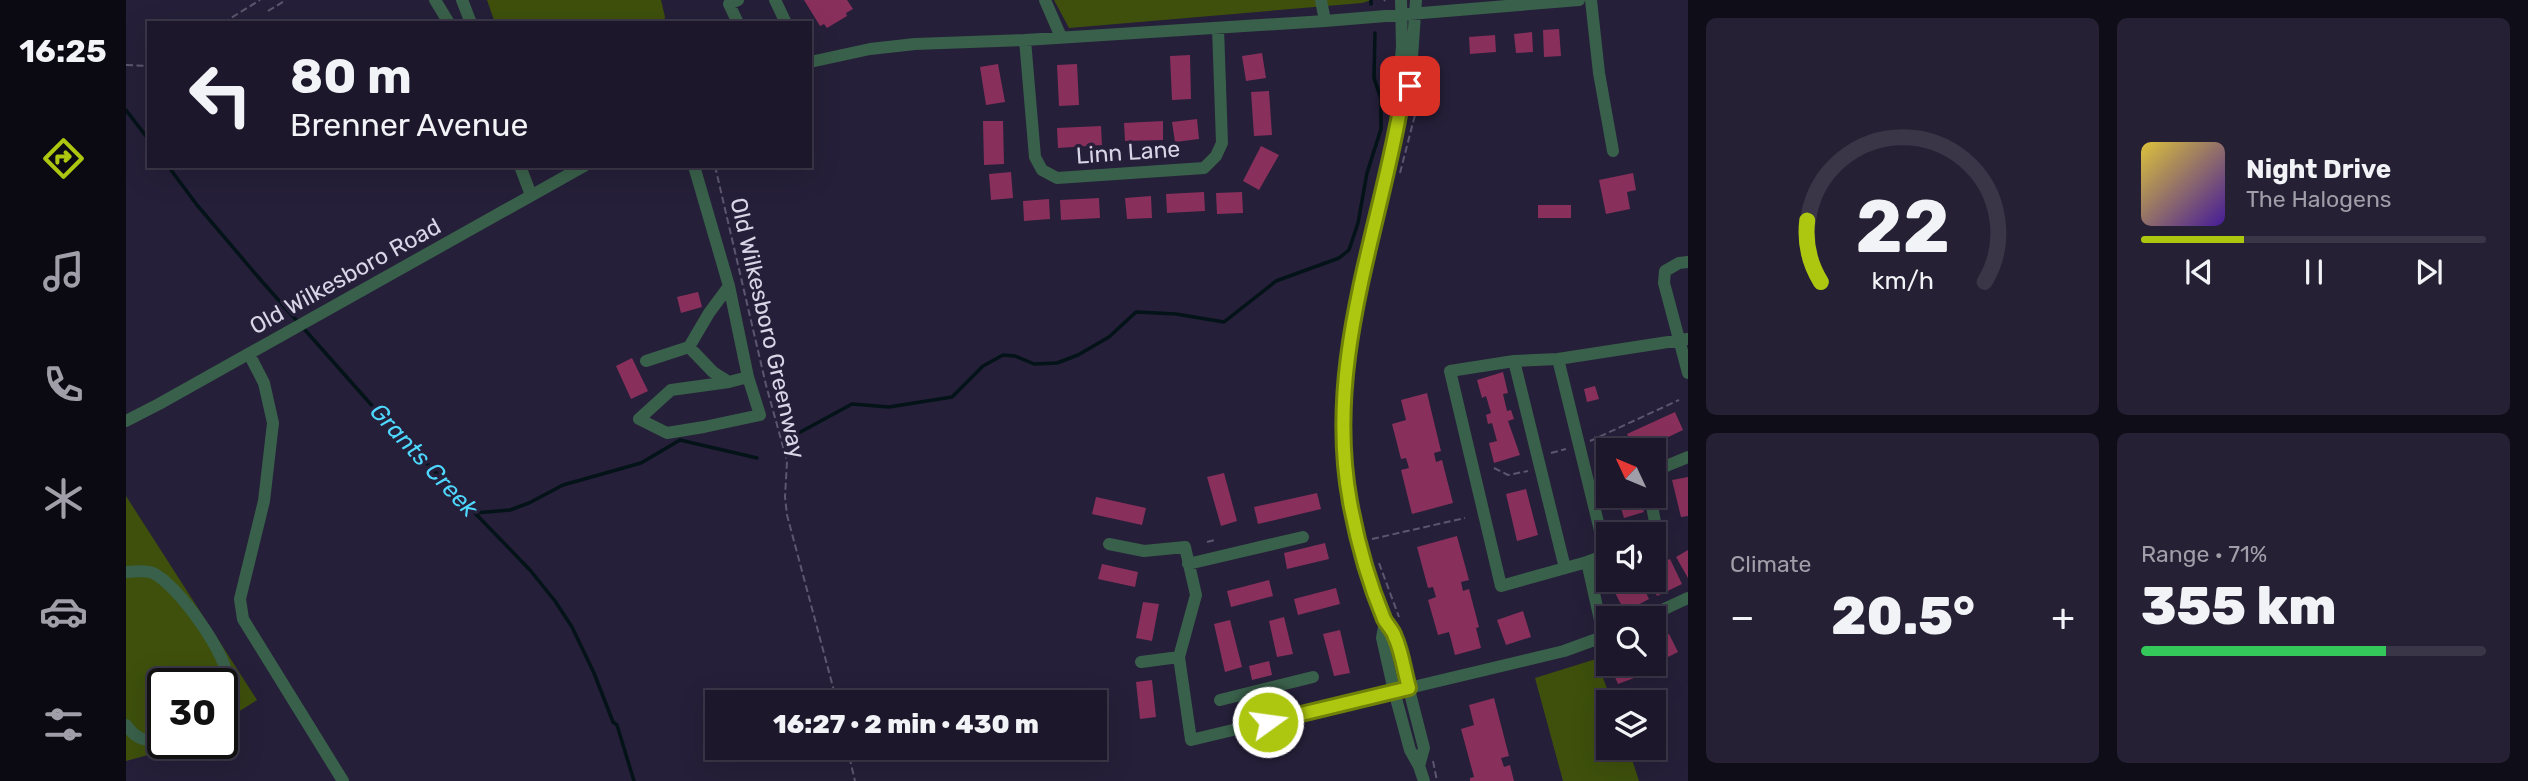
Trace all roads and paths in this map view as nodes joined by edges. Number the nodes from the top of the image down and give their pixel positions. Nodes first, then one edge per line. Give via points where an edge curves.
1 (260, 0) edge
2 (286, 0) edge
3 (435, 0) edge
4 (462, 0) edge
5 (738, 0) edge
6 (775, 0) edge
7 (1045, 0) edge
8 (1321, 0) edge
9 (1401, 0) edge
10 (1579, 0) edge
11 (1591, 0) edge
12 (1518, 2) edge
13 (1416, 6) edge
14 (268, 11) dead end
15 (1401, 14) junction
16 (1325, 20) junction
17 (226, 21) edge
18 (448, 21) edge
19 (470, 21) edge
20 (737, 21) edge
21 (785, 21) edge
22 (1218, 27) junction
23 (1061, 37) junction
24 (1025, 40) junction
25 (812, 62) edge
26 (126, 65) edge
27 (147, 66) edge
28 (1434, 69) dead end
29 (1411, 71) junction
30 (1418, 104) dead end
31 (1400, 110) junction
32 (1613, 151) dead end
33 (521, 168) edge
34 (580, 168) edge
35 (695, 168) edge
36 (715, 168) edge
37 (1398, 180) dead end
38 (531, 195) junction
39 (1688, 262) edge
40 (729, 286) junction
41 (1684, 339) edge
42 (689, 347) junction
43 (249, 354) junction
44 (1558, 359) junction
45 (1514, 361) junction
46 (646, 362) dead end
47 (1688, 373) edge
48 (748, 377) junction
49 (729, 382) junction
50 (1679, 400) dead end
51 (126, 421) edge
52 (1586, 442) dead end
53 (1571, 447) dead end
54 (1546, 454) dead end
55 (1688, 457) edge
56 (1666, 466) edge
57 (1494, 468) dead end
58 (1528, 471) dead end
59 (1465, 518) dead end
60 (1599, 522) edge
61 (1303, 537) dead end
62 (1371, 539) dead end
63 (1214, 540) dead end
64 (1207, 542) dead end
65 (1108, 544) dead end
66 (1596, 558) edge
67 (1378, 560) dead end
68 (1587, 562) junction
69 (1188, 564) junction
70 (1565, 568) junction
71 (126, 572) edge
72 (1688, 597) edge
73 (1598, 606) edge
74 (1666, 608) edge
75 (1385, 621) junction
76 (1401, 623) dead end
77 (1596, 640) edge
78 (1179, 657) junction
79 (1141, 662) dead end
80 (226, 668) edge
81 (1313, 677) dead end
82 (1409, 688) junction
83 (1264, 689) junction
84 (834, 690) edge
85 (1394, 691) junction
86 (1220, 700) dead end
87 (1268, 722) junction
88 (126, 725) edge
89 (147, 741) edge
90 (851, 760) edge
91 (1419, 765) junction
92 (343, 781) edge
93 (855, 781) edge
94 (1423, 781) edge

1 - 17 path
2 - 14 path
3 - 18 street
4 - 19 street
5 - 20 street via 729,4
6 - 21 street
7 - 23 street
8 - 16 street
9 - 15 street
10 - 12 street
11 - 32 street
12 - 13 street
13 - 15 street
13 - 29 street
15 - 16 street
15 - 31 street
16 - 22 street
22 - 23 street
22 - 24 street, Linn Lane via 1222,143 1204,168 1057,178 1042,170 1035,157
23 - 24 street
24 - 25 street via 915,44
26 - 27 path
28 - 29 street
29 - 31 street via 1408,96
30 - 37 path
31 - 75 street via 1362,271 1345,372 1343,416 1350,502
33 - 38 street
34 - 38 street, Old Wilkesboro Road
35 - 40 street
36 - 84 path, Old Wilkesboro Greenway via 787,461 788,515
38 - 43 street, Old Wilkesboro Road
39 - 41 street via 1665,271 1664,282
40 - 42 street
40 - 48 street
41 - 44 street
41 - 47 street
42 - 46 street
42 - 49 street
43 - 51 street, Old Wilkesboro Road
43 - 92 street via 264,383 273,423 264,501 240,599 243,619
44 - 45 street
44 - 60 street
45 - 70 street
45 - 70 street via 1450,372 1501,586
48 - 49 street
48 - 49 street via 760,415 667,433 639,419 671,390
50 - 52 path
53 - 54 path
55 - 56 street
57 - 58 path via 1508,475
59 - 62 path
61 - 69 street
63 - 64 path
65 - 69 street via 1144,551 1185,547
66 - 68 street
67 - 76 path
68 - 70 street
68 - 73 street
69 - 78 street via 1196,595
71 - 80 street via 154,574 183,599
72 - 74 street
75 - 82 street via 1395,635
75 - 85 street via 1382,638
77 - 82 street
78 - 79 street
78 - 87 street via 1191,740
81 - 83 street
82 - 85 street
82 - 91 street via 1423,748
83 - 86 street
83 - 87 street
85 - 87 street
85 - 91 street via 1410,750
88 - 89 street via 132,734
90 - 93 path
91 - 94 street

